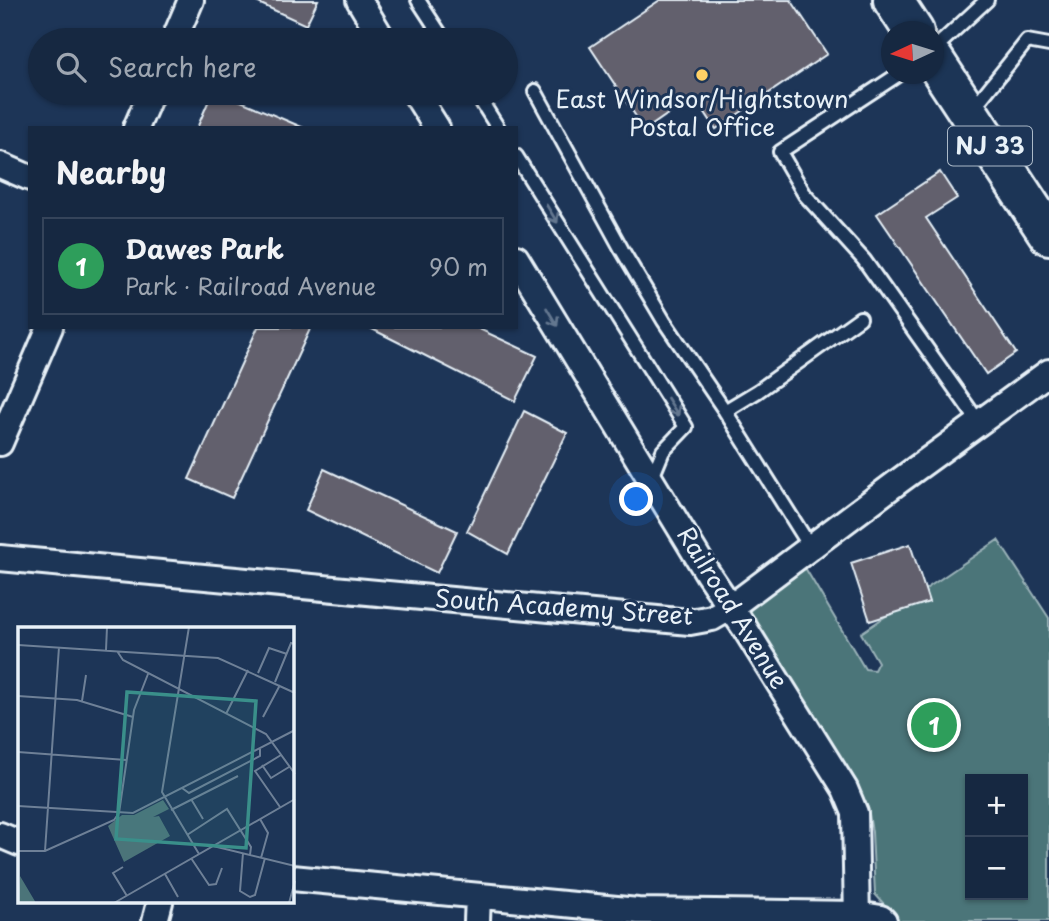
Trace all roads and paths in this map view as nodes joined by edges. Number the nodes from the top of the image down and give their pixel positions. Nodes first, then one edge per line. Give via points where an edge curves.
1 (191, 0) edge
2 (359, 0) edge
3 (418, 0) edge
4 (893, 0) edge
5 (988, 0) edge
6 (907, 21) edge
7 (179, 28) edge
8 (376, 28) edge
9 (436, 28) edge
10 (944, 40) edge
11 (1049, 45) edge
12 (944, 76) edge
13 (883, 84) edge
14 (535, 91) dead end
15 (146, 105) edge
16 (423, 105) edge
17 (484, 105) edge
18 (969, 114) junction
19 (137, 126) edge
20 (436, 126) edge
21 (497, 126) edge
22 (518, 159) edge
23 (0, 165) edge
24 (28, 177) edge
25 (1048, 228) edge
26 (518, 261) edge
27 (860, 318) dead end
28 (49, 329) edge
29 (1049, 373) edge
30 (725, 411) junction
31 (980, 424) junction
32 (0, 443) edge
33 (651, 480) junction
34 (811, 548) junction
35 (0, 558) edge
36 (731, 607) junction
37 (0, 835) edge
38 (18, 843) edge
39 (294, 878) edge
40 (478, 896) junction
41 (159, 904) edge
42 (857, 918) edge
43 (155, 921) edge
44 (477, 921) edge
45 (884, 921) edge

1 - 7 street
2 - 8 street
3 - 9 lane
4 - 6 main road
5 - 10 lane
11 - 18 lane via 1027,41
12 - 18 main road, NJ 33
13 - 31 lane via 780,152 805,195 864,260
14 - 30 lane via 643,286
15 - 19 street
16 - 20 street
17 - 21 lane
18 - 25 main road, NJ 33
22 -> 33 lane via 686,428 663,451
23 - 24 street
26 -> 33 street, Railroad Avenue
27 - 30 lane
28 - 32 street
29 - 31 street, South Academy Street
30 - 34 lane
31 - 34 street, South Academy Street
33 - 36 street, Railroad Avenue
34 - 36 street, South Academy Street
35 - 36 street, South Academy Street via 690,622 712,618
36 - 42 street, Railroad Avenue via 845,789 855,813
37 - 38 street
39 - 40 street
40 - 42 street via 638,911
40 - 44 street
41 - 43 street
42 - 45 street

